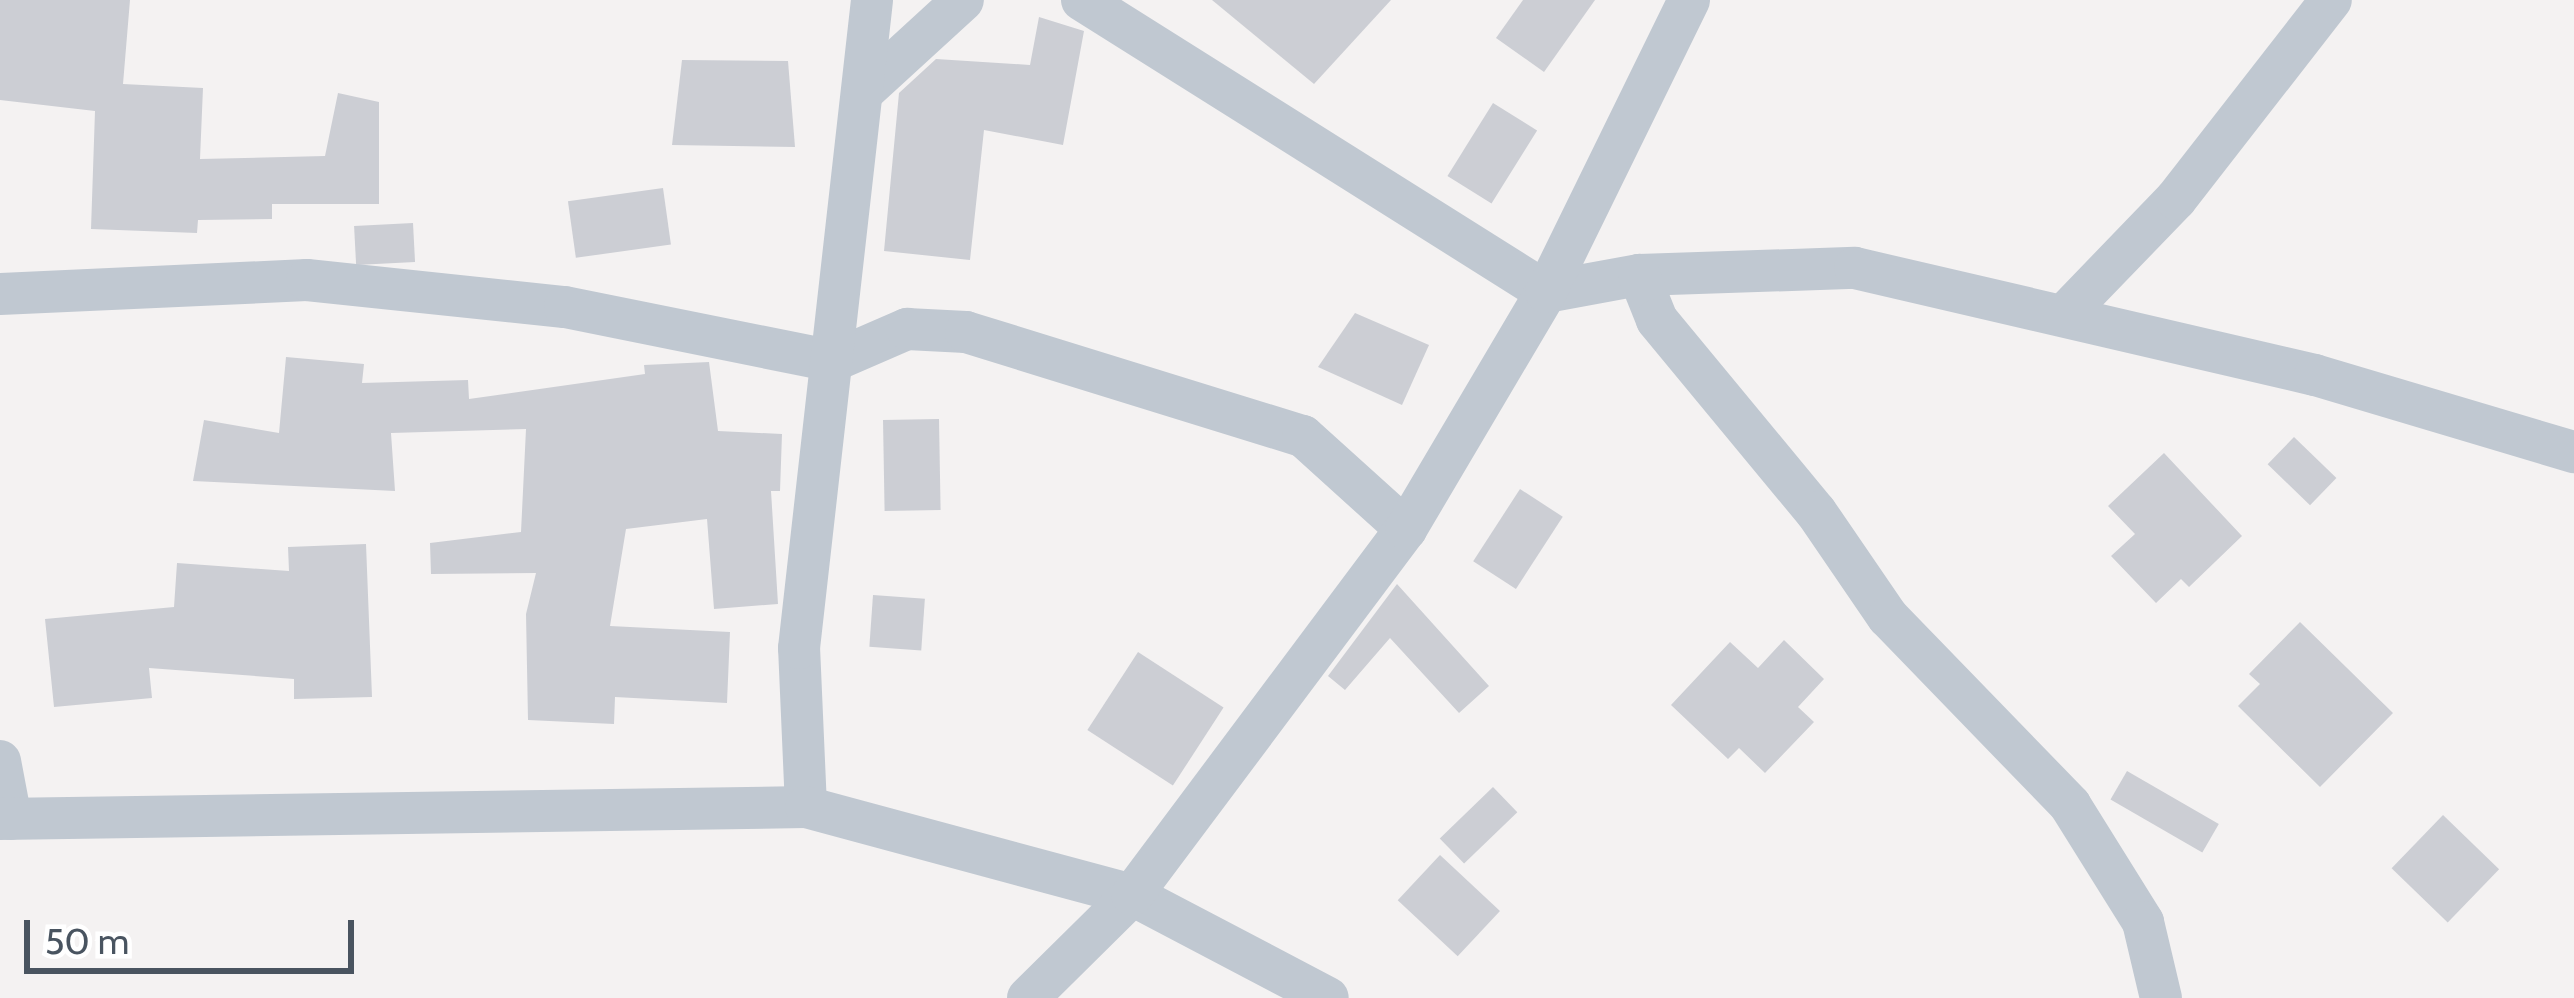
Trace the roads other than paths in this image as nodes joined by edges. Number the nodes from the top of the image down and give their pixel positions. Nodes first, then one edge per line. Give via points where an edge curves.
1 (872, 0) edge
2 (963, 0) edge
3 (1082, 0) edge
4 (1689, 0) edge
5 (2331, 0) edge
6 (867, 88) junction
7 (1639, 275) junction
8 (1546, 292) junction
9 (0, 293) edge
10 (2064, 315) junction
11 (833, 361) junction
12 (2574, 452) edge
13 (1406, 529) junction
14 (0, 761) edge
15 (806, 807) junction
16 (5, 819) edge
17 (1132, 895) junction
18 (1028, 998) edge
19 (1328, 998) edge
20 (2161, 998) edge

1 - 6 street
2 - 6 street
3 - 8 street
4 - 8 street
5 - 10 street via 2176,199
6 - 11 street
7 - 8 street
7 - 10 street via 1856,268
7 - 20 street via 1657,320 1816,512 1888,617 2070,805 2144,922
8 - 13 street
9 - 11 street via 308,280 566,307
10 - 12 street
11 - 13 street via 907,329 966,332 1156,385 1303,436
11 - 15 street via 799,648
13 - 17 street
14 - 16 street
15 - 16 street
15 - 17 street
17 - 18 street
17 - 19 street

